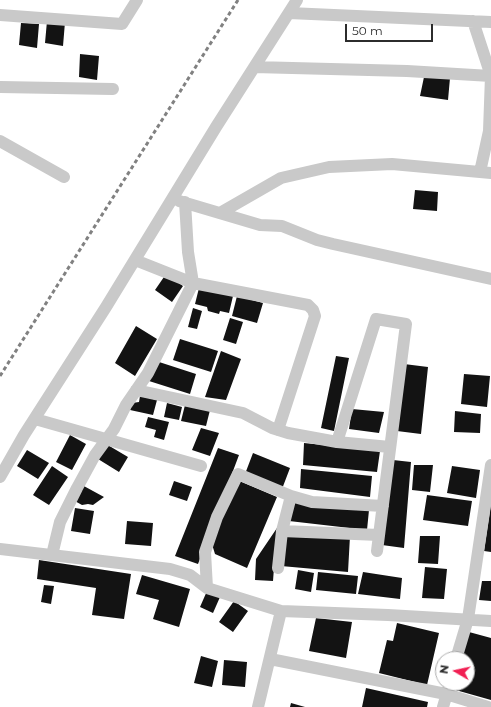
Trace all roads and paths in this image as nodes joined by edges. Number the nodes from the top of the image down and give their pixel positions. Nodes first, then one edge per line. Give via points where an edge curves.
1 (137, 0) edge
2 (297, 0) edge
3 (289, 13) junction
4 (0, 15) edge
5 (473, 21) junction
6 (491, 22) edge
7 (254, 68) junction
8 (491, 76) edge
9 (0, 87) edge
10 (113, 89) dead end
11 (0, 141) edge
12 (486, 172) edge
13 (64, 177) dead end
14 (173, 198) junction
15 (185, 202) junction
16 (220, 213) junction
17 (135, 260) junction
18 (491, 279) edge
19 (194, 283) junction
20 (136, 390) junction
21 (35, 419) junction
22 (278, 430) junction
23 (107, 439) junction
24 (337, 442) junction
25 (390, 447) junction
26 (491, 465) edge
27 (201, 466) dead end
28 (0, 477) edge
29 (291, 496) junction
30 (383, 506) junction
31 (282, 531) junction
32 (379, 535) junction
33 (0, 549) edge
34 (377, 551) dead end
35 (52, 555) junction
36 (278, 568) dead end
37 (207, 588) junction
38 (281, 611) junction
39 (468, 620) junction
40 (491, 621) edge
41 (458, 651) edge
42 (270, 659) junction
43 (435, 687) edge
44 (447, 691) edge
45 (452, 691) edge
46 (258, 707) edge
47 (443, 707) edge
48 (488, 707) edge

1 - 4 street via 122,24
2 - 3 street
3 - 5 street
3 - 7 street
5 - 6 street
5 - 8 street
7 - 8 street via 407,71
7 - 14 street
8 - 12 street
9 - 10 street
11 - 13 street
12 - 16 street via 392,164 329,167 281,178
14 - 15 street
14 - 17 street
15 - 16 street
15 - 19 street via 188,252
16 - 18 street via 260,225 282,226 333,244
17 - 19 street
17 - 21 street
19 - 20 street via 148,373
19 - 22 street via 308,305 313,310 315,316
20 - 22 street via 243,413
20 - 23 street
21 - 23 street
21 - 28 street
22 - 24 street
23 - 27 street
23 - 35 street via 95,455 60,522
24 - 25 street
24 - 25 street via 376,320 406,324
25 - 30 street
26 - 39 street
29 - 30 street via 312,502
29 - 31 street
29 - 37 street via 238,474 217,517 205,552
30 - 32 street
31 - 32 street
31 - 36 street
32 - 34 street
33 - 35 street
35 - 37 street via 170,570 190,575
37 - 38 street
38 - 39 street
38 - 42 street
39 - 40 street
39 - 41 street
42 - 43 street
42 - 46 street
44 - 47 street
45 - 48 street

